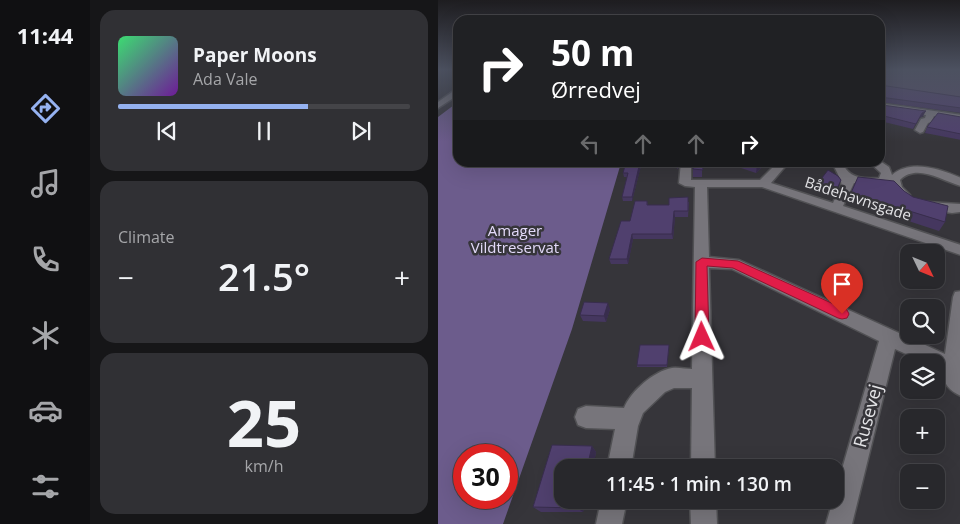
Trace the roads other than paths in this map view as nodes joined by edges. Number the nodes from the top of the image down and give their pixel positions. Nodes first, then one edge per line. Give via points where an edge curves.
1 (453, 96) edge
2 (438, 106) edge
3 (885, 106) edge
4 (931, 114) junction
5 (960, 118) edge
6 (920, 130) dead end
7 (686, 167) edge
8 (779, 167) edge
9 (839, 167) edge
10 (882, 167) edge
11 (885, 169) junction
12 (901, 172) junction
13 (847, 180) junction
14 (878, 182) junction
15 (701, 184) junction
16 (763, 184) junction
17 (960, 184) edge
18 (896, 188) junction
19 (960, 208) edge
20 (836, 209) junction
21 (960, 250) edge
22 (702, 262) junction
23 (960, 297) edge
24 (889, 337) junction
25 (953, 367) junction
26 (702, 379) junction
27 (960, 386) edge
28 (586, 417) dead end
29 (630, 419) junction
30 (621, 459) edge
31 (703, 459) edge
32 (612, 509) edge
33 (609, 524) edge
34 (839, 524) edge

1 - 2 street
3 - 4 street
4 - 5 street
4 - 6 street
7 - 15 street, Bådehavnsgade via 685,183
8 - 16 street
9 - 13 street
10 - 11 street
11 - 12 street
11 - 14 street via 886,176
12 - 17 street via 932,172
12 - 18 street via 894,178
13 - 14 street
13 - 20 street
14 - 18 street
15 - 16 street, Bådehavnsgade
15 - 22 street
16 - 20 street, Bådehavnsgade
18 - 19 street via 915,202 938,208
20 - 21 street, Bådehavnsgade
22 - 24 street via 734,264
22 - 26 street
23 - 25 street
24 - 25 street
24 - 34 street, Rusevej
25 - 27 street via 952,378
26 - 29 street via 672,378 658,385 635,406
26 - 31 street
28 - 29 street
29 - 30 street
32 - 33 street

